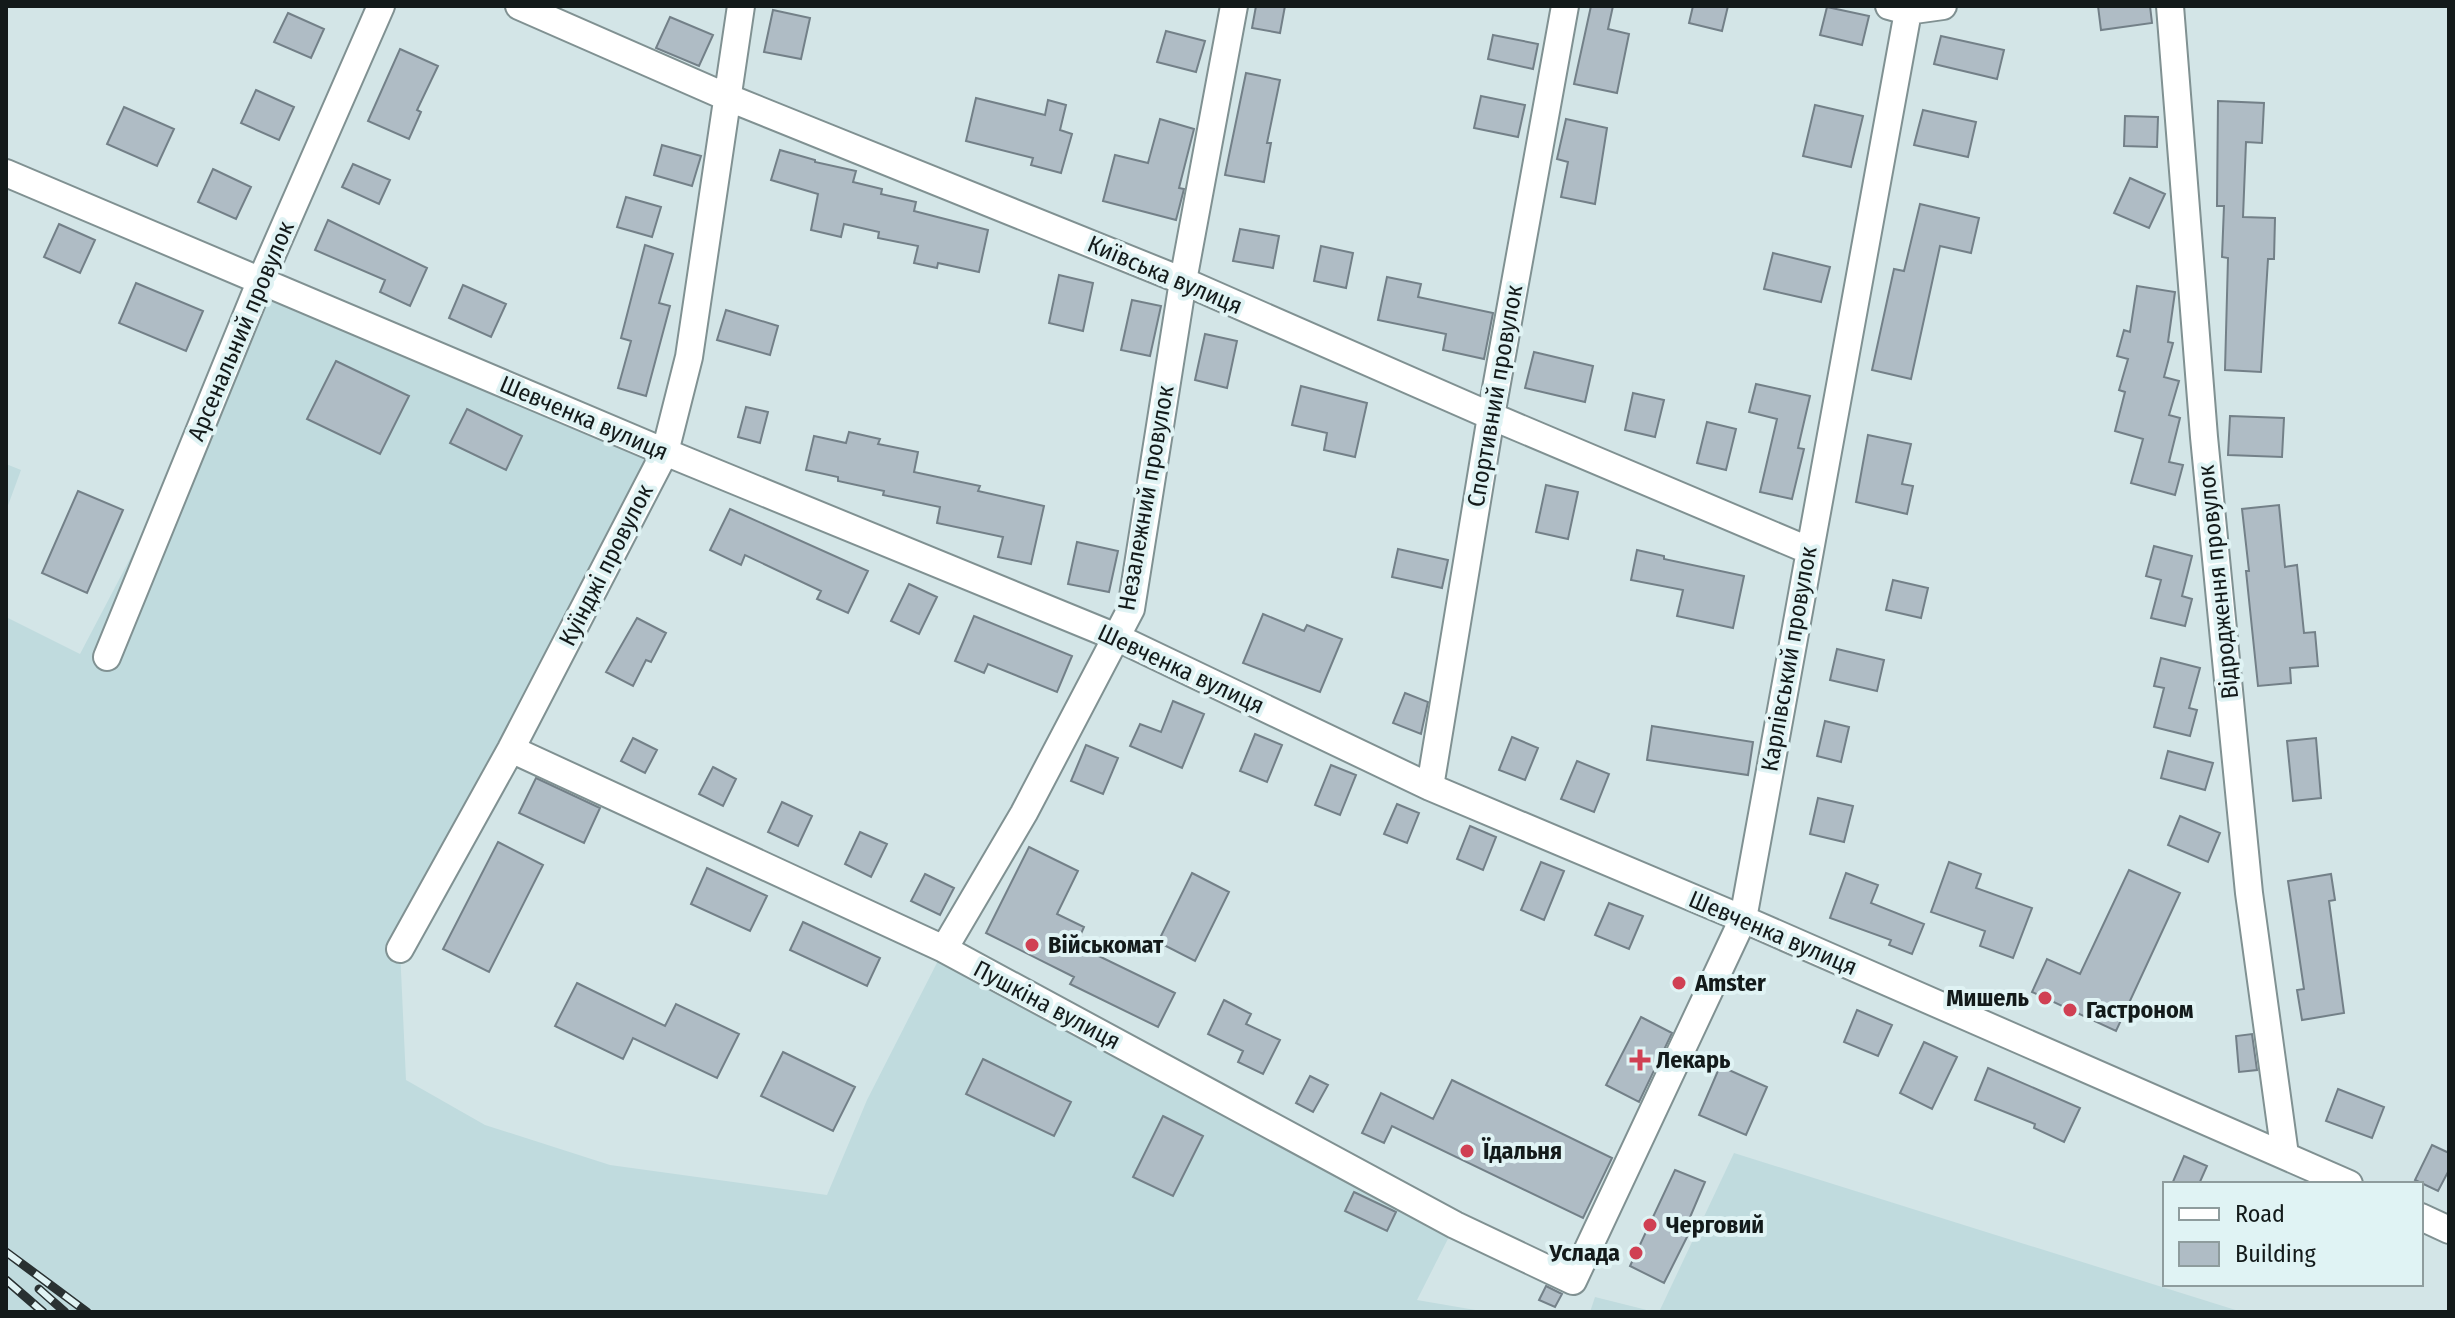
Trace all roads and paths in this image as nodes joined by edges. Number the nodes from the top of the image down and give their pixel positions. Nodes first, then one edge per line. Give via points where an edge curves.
1 (381, 6) edge
2 (519, 6) edge
3 (741, 6) edge
4 (1234, 6) edge
5 (1565, 6) edge
6 (1943, 6) edge
7 (2170, 6) edge
8 (1902, 8) edge
9 (729, 98) junction
10 (6, 173) edge
11 (261, 280) junction
12 (1183, 281) junction
13 (1491, 416) junction
14 (665, 452) junction
15 (1808, 550) junction
16 (1116, 637) junction
17 (107, 657) dead end
18 (511, 749) junction
19 (1430, 787) junction
20 (1743, 919) junction
21 (400, 949) dead end
22 (944, 949) junction
23 (2285, 1155) junction
24 (2345, 1182) edge
25 (2423, 1218) edge
26 (2449, 1230) edge
27 (1573, 1281) joint

1 - 11 street, Арсенальний провулок
2 - 9 street, Київська вулиця
3 - 9 street, Куїнджі провулок
4 - 12 street, Незалежний провулок
5 - 13 street, Спортивний провулок
6 - 8 street
7 - 23 street, Відродження провулок via 2204,437 2246,862
8 - 15 street, Карлівський провулок
9 - 12 street, Київська вулиця
9 - 14 street, Куїнджі провулок via 689,357
10 - 11 street, Шевченка вулиця
11 - 14 street, Шевченка вулиця
11 - 17 street, Арсенальний провулок
12 - 13 street, Київська вулиця
12 - 16 street, Незалежний провулок via 1131,609
13 - 15 street, Київська вулиця
13 - 19 street, Спортивний провулок
14 - 16 street, Шевченка вулиця
14 - 18 street, Куїнджі провулок
15 - 20 street, Карлівський провулок
16 - 19 street, Шевченка вулиця
16 - 22 street, Незалежний провулок via 1024,813
18 - 21 street, Куїнджі провулок
18 - 22 street, Пушкіна вулиця
19 - 20 street, Шевченка вулиця
20 - 23 street, Шевченка вулиця
20 - 27 street, Карлівський провулок
22 - 27 street, Пушкіна вулиця via 1455,1225
23 - 24 street, Шевченка вулиця
25 - 26 street

